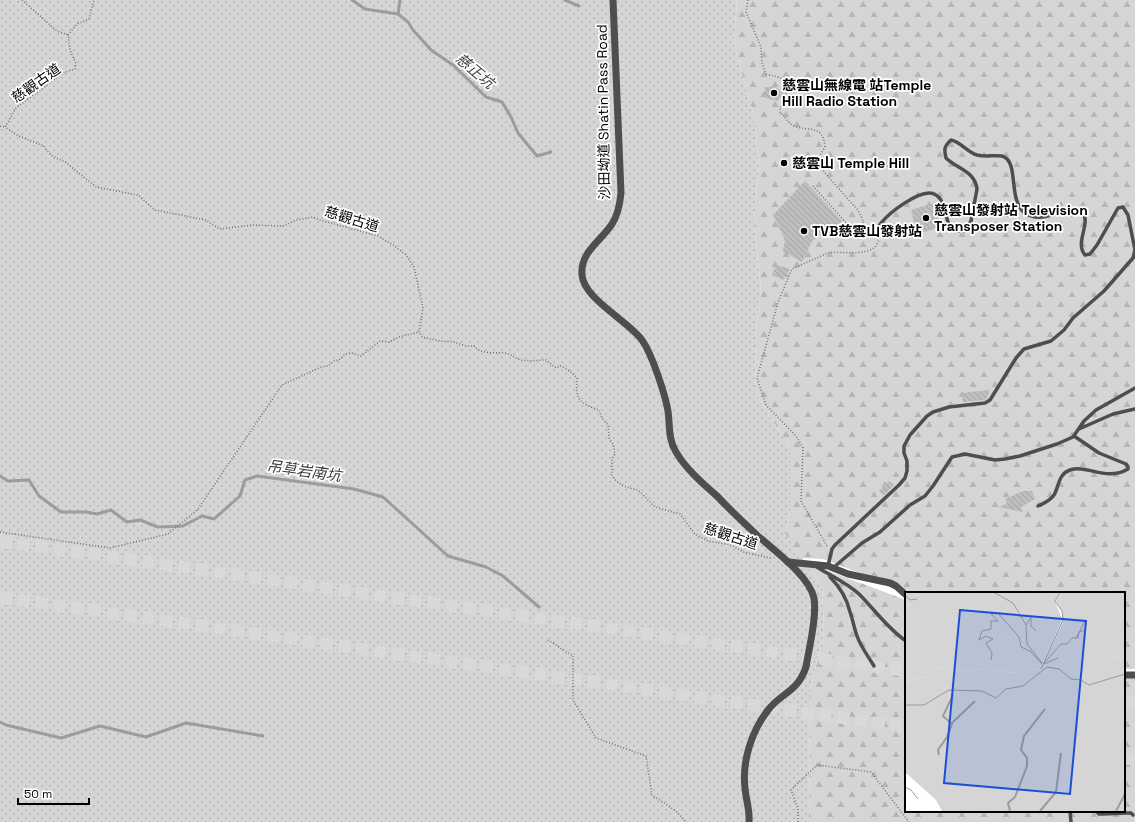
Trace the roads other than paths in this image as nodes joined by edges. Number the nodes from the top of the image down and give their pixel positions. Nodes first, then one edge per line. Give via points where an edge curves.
1 (613, 0) edge
2 (827, 233) dead end
3 (1135, 388) edge
4 (1135, 409) edge
5 (1078, 430) junction
6 (1074, 436) junction
7 (1038, 506) dead end
8 (788, 562) junction
9 (829, 569) junction
10 (905, 594) edge
11 (905, 640) edge
12 (874, 666) dead end
13 (1070, 812) edge
14 (1097, 812) edge
15 (1133, 815) dead end
16 (749, 822) edge
17 (1071, 822) edge

1 - 8 street, 沙田坳道 Shatin Pass Road via 621,193 614,221 583,260 584,282 593,296 633,330 647,347 665,397 670,438 678,455 700,481
2 - 9 lane via 866,236 875,233 882,222 902,205 930,193 941,200 950,228 955,232 964,232 971,221 977,189 971,176 946,158 944,151 951,140 978,155 1002,156 1007,159 1012,167 1015,199 1025,213 1043,217 1075,209 1082,210 1086,221 1081,242 1085,255 1090,254 1118,208 1123,207 1128,215 1135,250 1133,258 1124,269 1064,330 1050,340 1024,349 988,402 945,408 927,416 904,446 907,466 905,478 835,545 830,553
3 - 5 lane via 1096,410
4 - 5 lane via 1113,414
5 - 6 lane
6 - 7 lane via 1099,452 1126,464 1128,469 1112,474 1068,470 1063,474 1053,497
6 - 9 lane via 1016,457 995,460 965,454 952,457 924,496
8 - 9 street via 813,564
8 - 16 street, 沙田坳道 Shatin Pass Road via 812,591 815,610 803,675 793,689 768,710 745,758 744,776
9 - 10 street via 890,583
9 - 11 lane via 841,582 858,593
9 - 12 lane via 846,599 862,647
13 - 17 lane
14 - 15 lane

